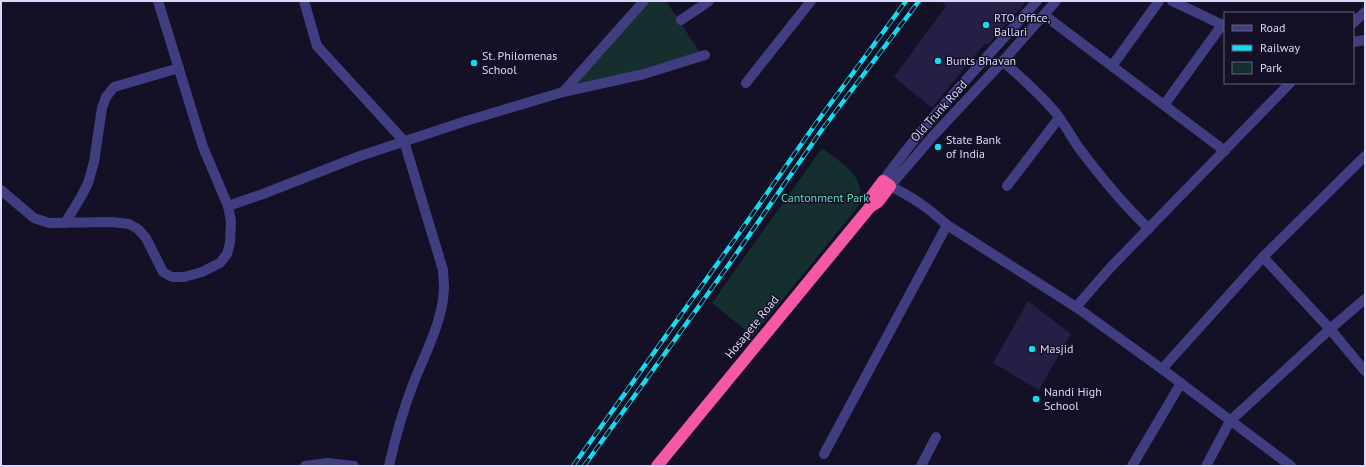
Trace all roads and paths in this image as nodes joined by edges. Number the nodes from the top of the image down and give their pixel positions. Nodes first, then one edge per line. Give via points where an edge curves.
1 (158, 1) edge
2 (304, 1) edge
3 (644, 1) edge
4 (709, 1) edge
5 (811, 1) edge
6 (1037, 1) edge
7 (1056, 1) edge
8 (1159, 1) edge
9 (1172, 1) edge
10 (1365, 12) edge
11 (1044, 15) junction
12 (681, 20) dead end
13 (1354, 22) edge
14 (1224, 26) edge
15 (1365, 40) edge
16 (1354, 42) edge
17 (705, 55) dead end
18 (1003, 61) junction
19 (1112, 66) junction
20 (179, 68) junction
21 (746, 83) dead end
22 (1289, 84) edge
23 (563, 92) junction
24 (1164, 105) junction
25 (1059, 118) junction
26 (404, 141) junction
27 (1225, 151) junction
28 (1365, 156) edge
29 (887, 184) junction
30 (1007, 186) dead end
31 (1, 190) edge
32 (228, 206) junction
33 (65, 223) junction
34 (947, 225) junction
35 (1149, 229) junction
36 (1263, 258) junction
37 (1365, 299) edge
38 (1076, 308) junction
39 (1330, 329) junction
40 (1162, 369) junction
41 (1365, 371) edge
42 (1181, 383) junction
43 (1230, 421) junction
44 (936, 437) dead end
45 (824, 454) dead end
46 (305, 466) edge
47 (354, 466) edge
48 (389, 466) edge
49 (657, 466) edge
50 (921, 466) edge
51 (1132, 466) edge
52 (1206, 466) edge
53 (1291, 466) edge

1 - 20 street
2 - 26 street via 317,46
3 - 23 street
4 - 12 street
5 - 21 street
6 - 29 street, Old Trunk Road via 896,162
7 - 11 street, Old Trunk Road
8 - 19 street
9 - 14 street
10 - 13 street
11 - 18 street, Old Trunk Road
11 - 19 street
14 - 24 street
15 - 16 street
17 - 23 street via 644,74
18 - 25 street via 1043,98
18 - 29 street, Old Trunk Road
19 - 24 street
20 - 32 street via 203,147
20 - 33 street via 114,87 106,97 88,183
22 - 27 street
23 - 26 street
24 - 27 street
25 - 30 street
25 - 35 street via 1096,170
26 - 32 street
26 - 48 street via 443,270 444,288 437,324 409,395
27 - 35 street
28 - 36 street
29 - 34 street via 909,195
29 - 49 highway, Hosapete Road via 871,197 870,207
31 - 33 street via 34,218 49,223
32 - 33 street via 231,221 227,254 220,263 184,277 172,277 163,272 146,238 129,224
34 - 38 street
34 - 45 street
35 - 38 street via 1110,268
36 - 39 street
36 - 40 street
37 - 39 street
38 - 40 street
39 - 41 street
39 - 43 street
40 - 42 street
42 - 43 street
42 - 51 street
43 - 52 street
43 - 53 street
44 - 50 street
46 - 47 street via 327,463

